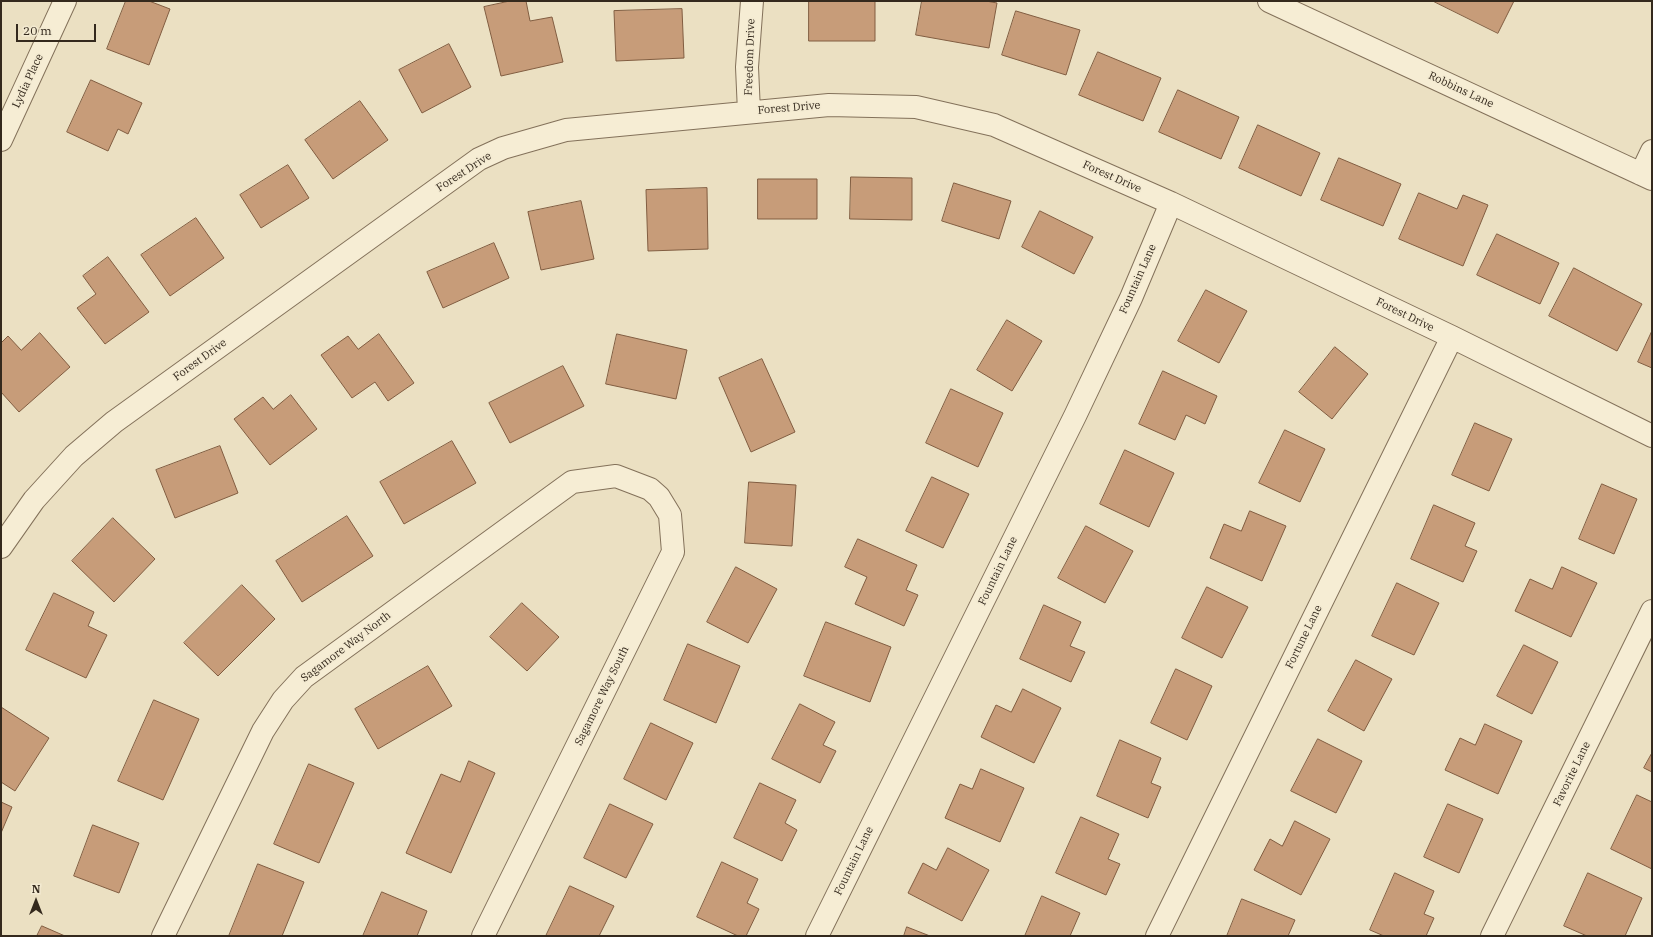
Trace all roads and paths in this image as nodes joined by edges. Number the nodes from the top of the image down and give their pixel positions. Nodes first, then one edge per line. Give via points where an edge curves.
1 (65, 1) edge
2 (752, 1) edge
3 (1269, 1) edge
4 (749, 112) junction
5 (1, 140) edge
6 (1652, 151) edge
7 (1646, 176) edge
8 (1171, 203) junction
9 (1452, 337) junction
10 (1652, 436) edge
11 (616, 476) joint
12 (1, 547) edge
13 (1652, 611) edge
14 (163, 936) edge
15 (483, 936) edge
16 (817, 936) edge
17 (1157, 936) edge
18 (1492, 936) edge

1 - 5 street, Lydia Place
2 - 4 street, Freedom Drive via 747,67
3 - 7 street, Robbins Lane
4 - 8 street, Forest Drive via 829,105 916,107 994,125
4 - 12 street, Forest Drive via 566,130 503,148 479,160 114,422 74,456 34,500
6 - 7 street
8 - 9 street, Forest Drive
8 - 16 street, Fountain Lane via 1131,298 1078,409
9 - 10 street, Forest Drive
9 - 17 street, Fortune Lane
11 - 14 street, Sagamore Way North via 572,482 304,677 283,700 263,730
11 - 15 street, Sagamore Way South via 650,490 659,497 670,515 673,552
13 - 18 street, Favorite Lane

